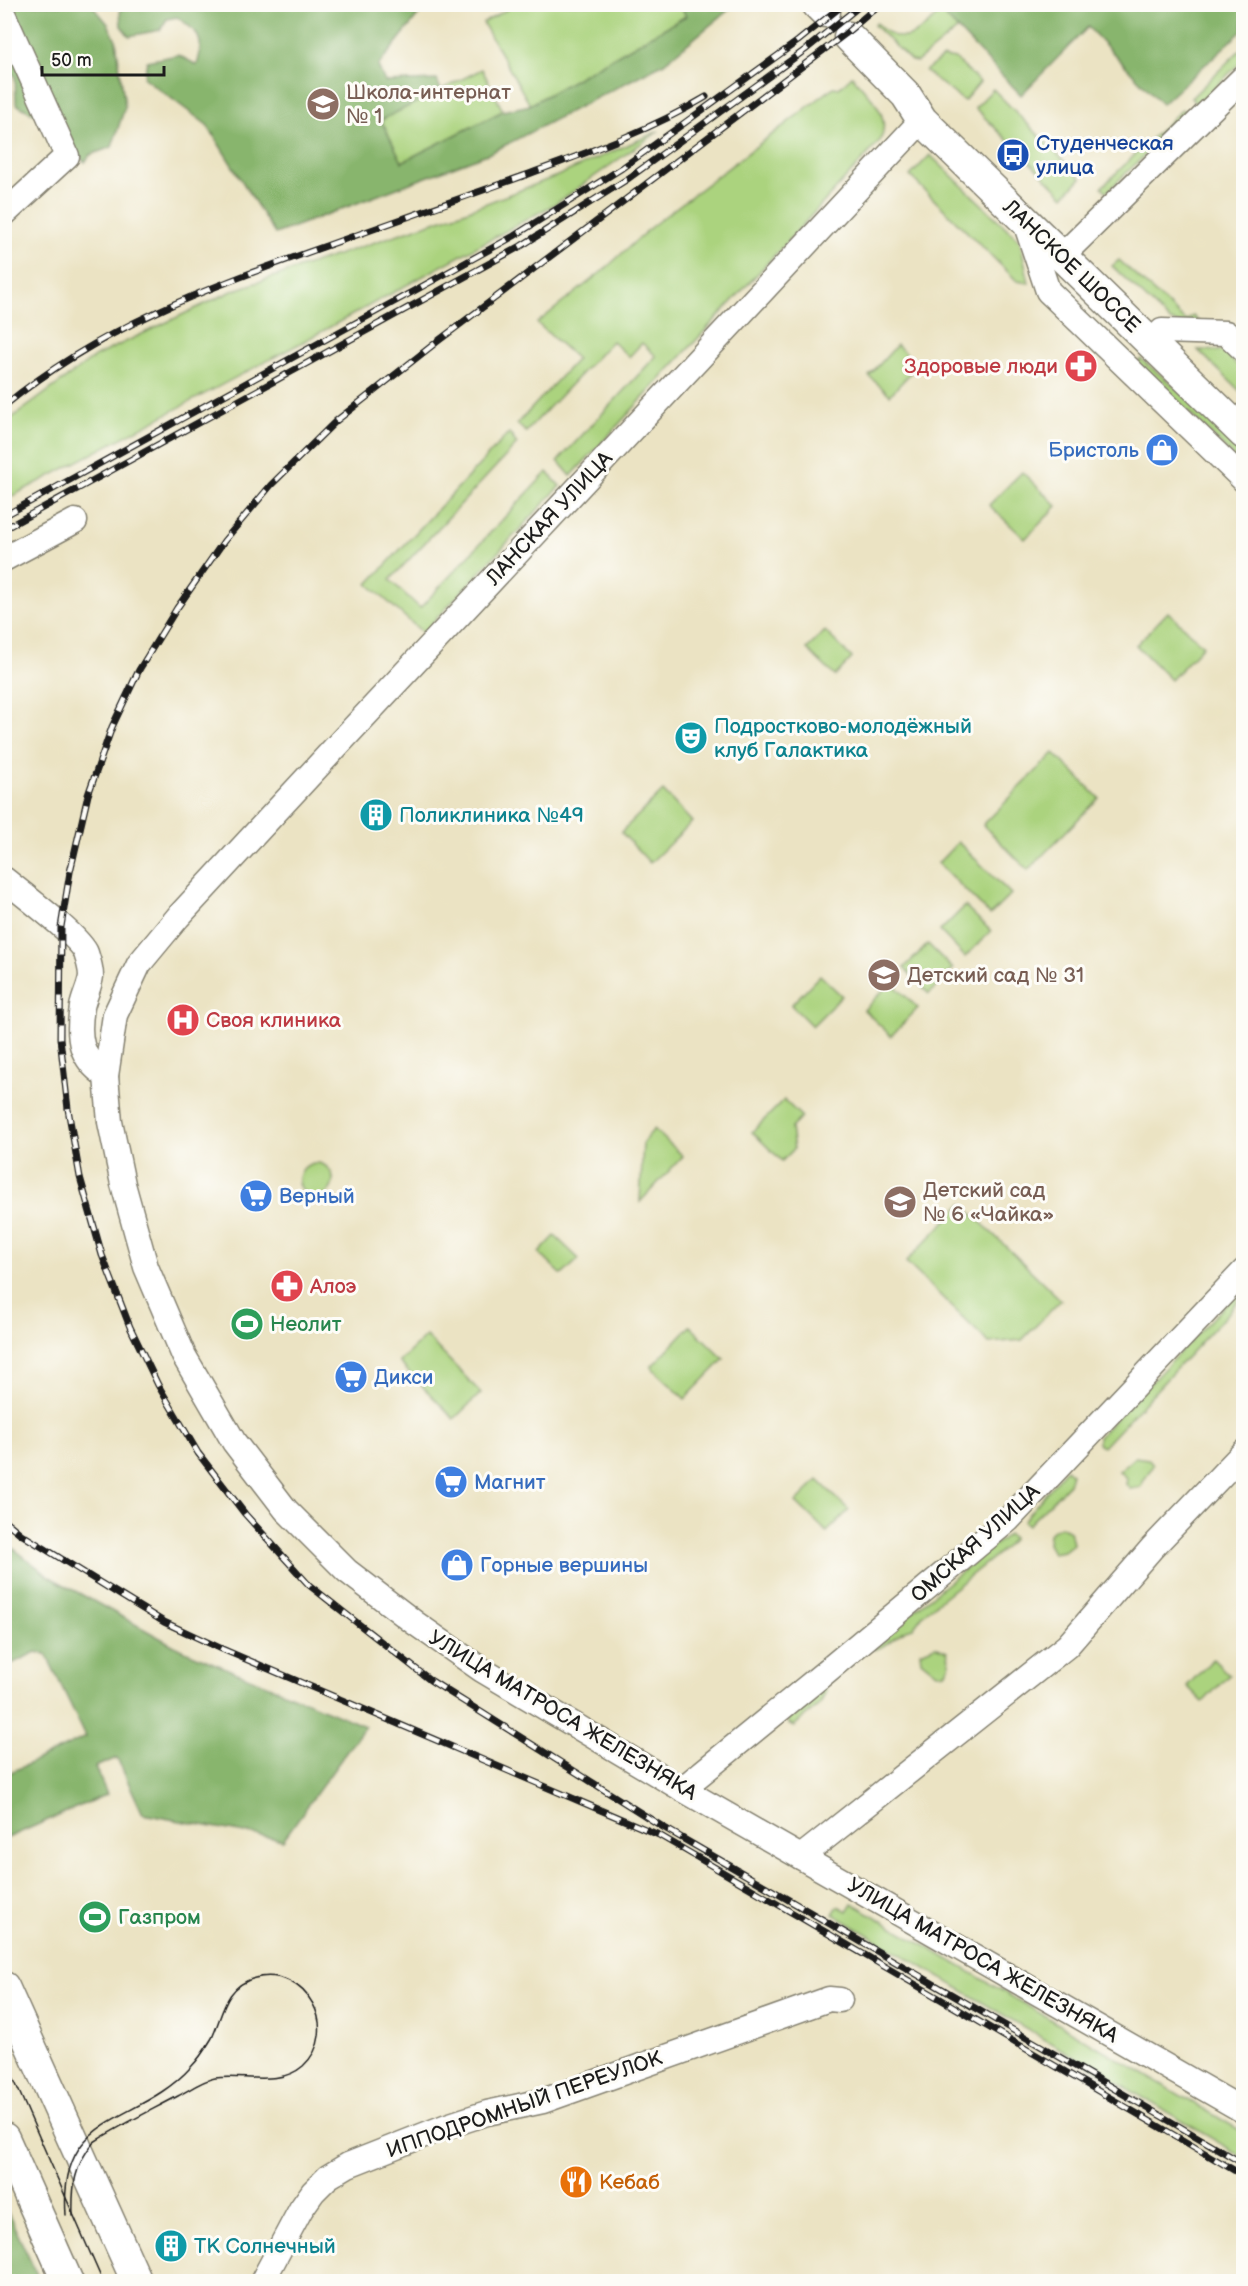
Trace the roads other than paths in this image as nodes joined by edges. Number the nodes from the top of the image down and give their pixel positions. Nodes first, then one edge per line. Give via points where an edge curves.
1 (4, 16) edge
2 (849, 37) dead end
3 (1244, 77) edge
4 (906, 94) junction
5 (922, 120) junction
6 (4, 214) edge
7 (1024, 220) junction
8 (1073, 245) junction
9 (1162, 331) junction
10 (1244, 350) edge
11 (1244, 410) edge
12 (1244, 434) edge
13 (1244, 480) edge
14 (75, 521) dead end
15 (4, 559) edge
16 (11, 885) edge
17 (178, 917) joint
18 (82, 1008) junction
19 (114, 1027) junction
20 (106, 1076) junction
21 (1244, 1271) edge
22 (1244, 1452) edge
23 (682, 1789) junction
24 (801, 1857) junction
25 (4, 1987) edge
26 (840, 2000) dead end
27 (1244, 2111) edge
28 (4, 2138) edge
29 (68, 2282) edge
30 (137, 2282) edge
31 (262, 2282) edge

1 - 6 street via 67,156
2 - 4 main road, ЛАНСКОЕ ШОССЕ
3 - 8 street
4 - 5 main road, ЛАНСКОЕ ШОССЕ
4 - 8 main road, ЛАНСКОЕ ШОССЕ via 933,110
5 - 7 main road, ЛАНСКОЕ ШОССЕ
5 - 17 street, ЛАНСКАЯ УЛИЦА
7 - 12 main road, ЛАНСКОЕ ШОССЕ
7 - 13 street via 1048,291
8 - 9 main road, ЛАНСКОЕ ШОССЕ
9 - 10 street via 1226,333
9 - 11 main road, ЛАНСКОЕ ШОССЕ
14 - 15 street
16 - 18 street via 86,951 91,976
17 - 19 street, УЛИЦА МАТРОСА ЖЕЛЕЗНЯКА via 139,964
18 - 19 street via 96,1021
18 - 20 street via 80,1040 86,1058
19 - 20 street, УЛИЦА МАТРОСА ЖЕЛЕЗНЯКА
20 - 23 street, УЛИЦА МАТРОСА ЖЕЛЕЗНЯКА via 110,1122 123,1184 150,1276 184,1356 206,1394 234,1442 286,1510 347,1571 464,1659
21 - 23 street, ОМСКАЯ УЛИЦА via 1008,1520
22 - 24 street via 1152,1548 1067,1646
23 - 24 street, УЛИЦА МАТРОСА ЖЕЛЕЗНЯКА
24 - 27 street, УЛИЦА МАТРОСА ЖЕЛЕЗНЯКА
25 - 30 main road
26 - 31 street, ИППОДРОМНЫЙ ПЕРЕУЛОК via 828,1999 543,2100 447,2126 348,2165 328,2177 300,2209
28 - 29 main road

